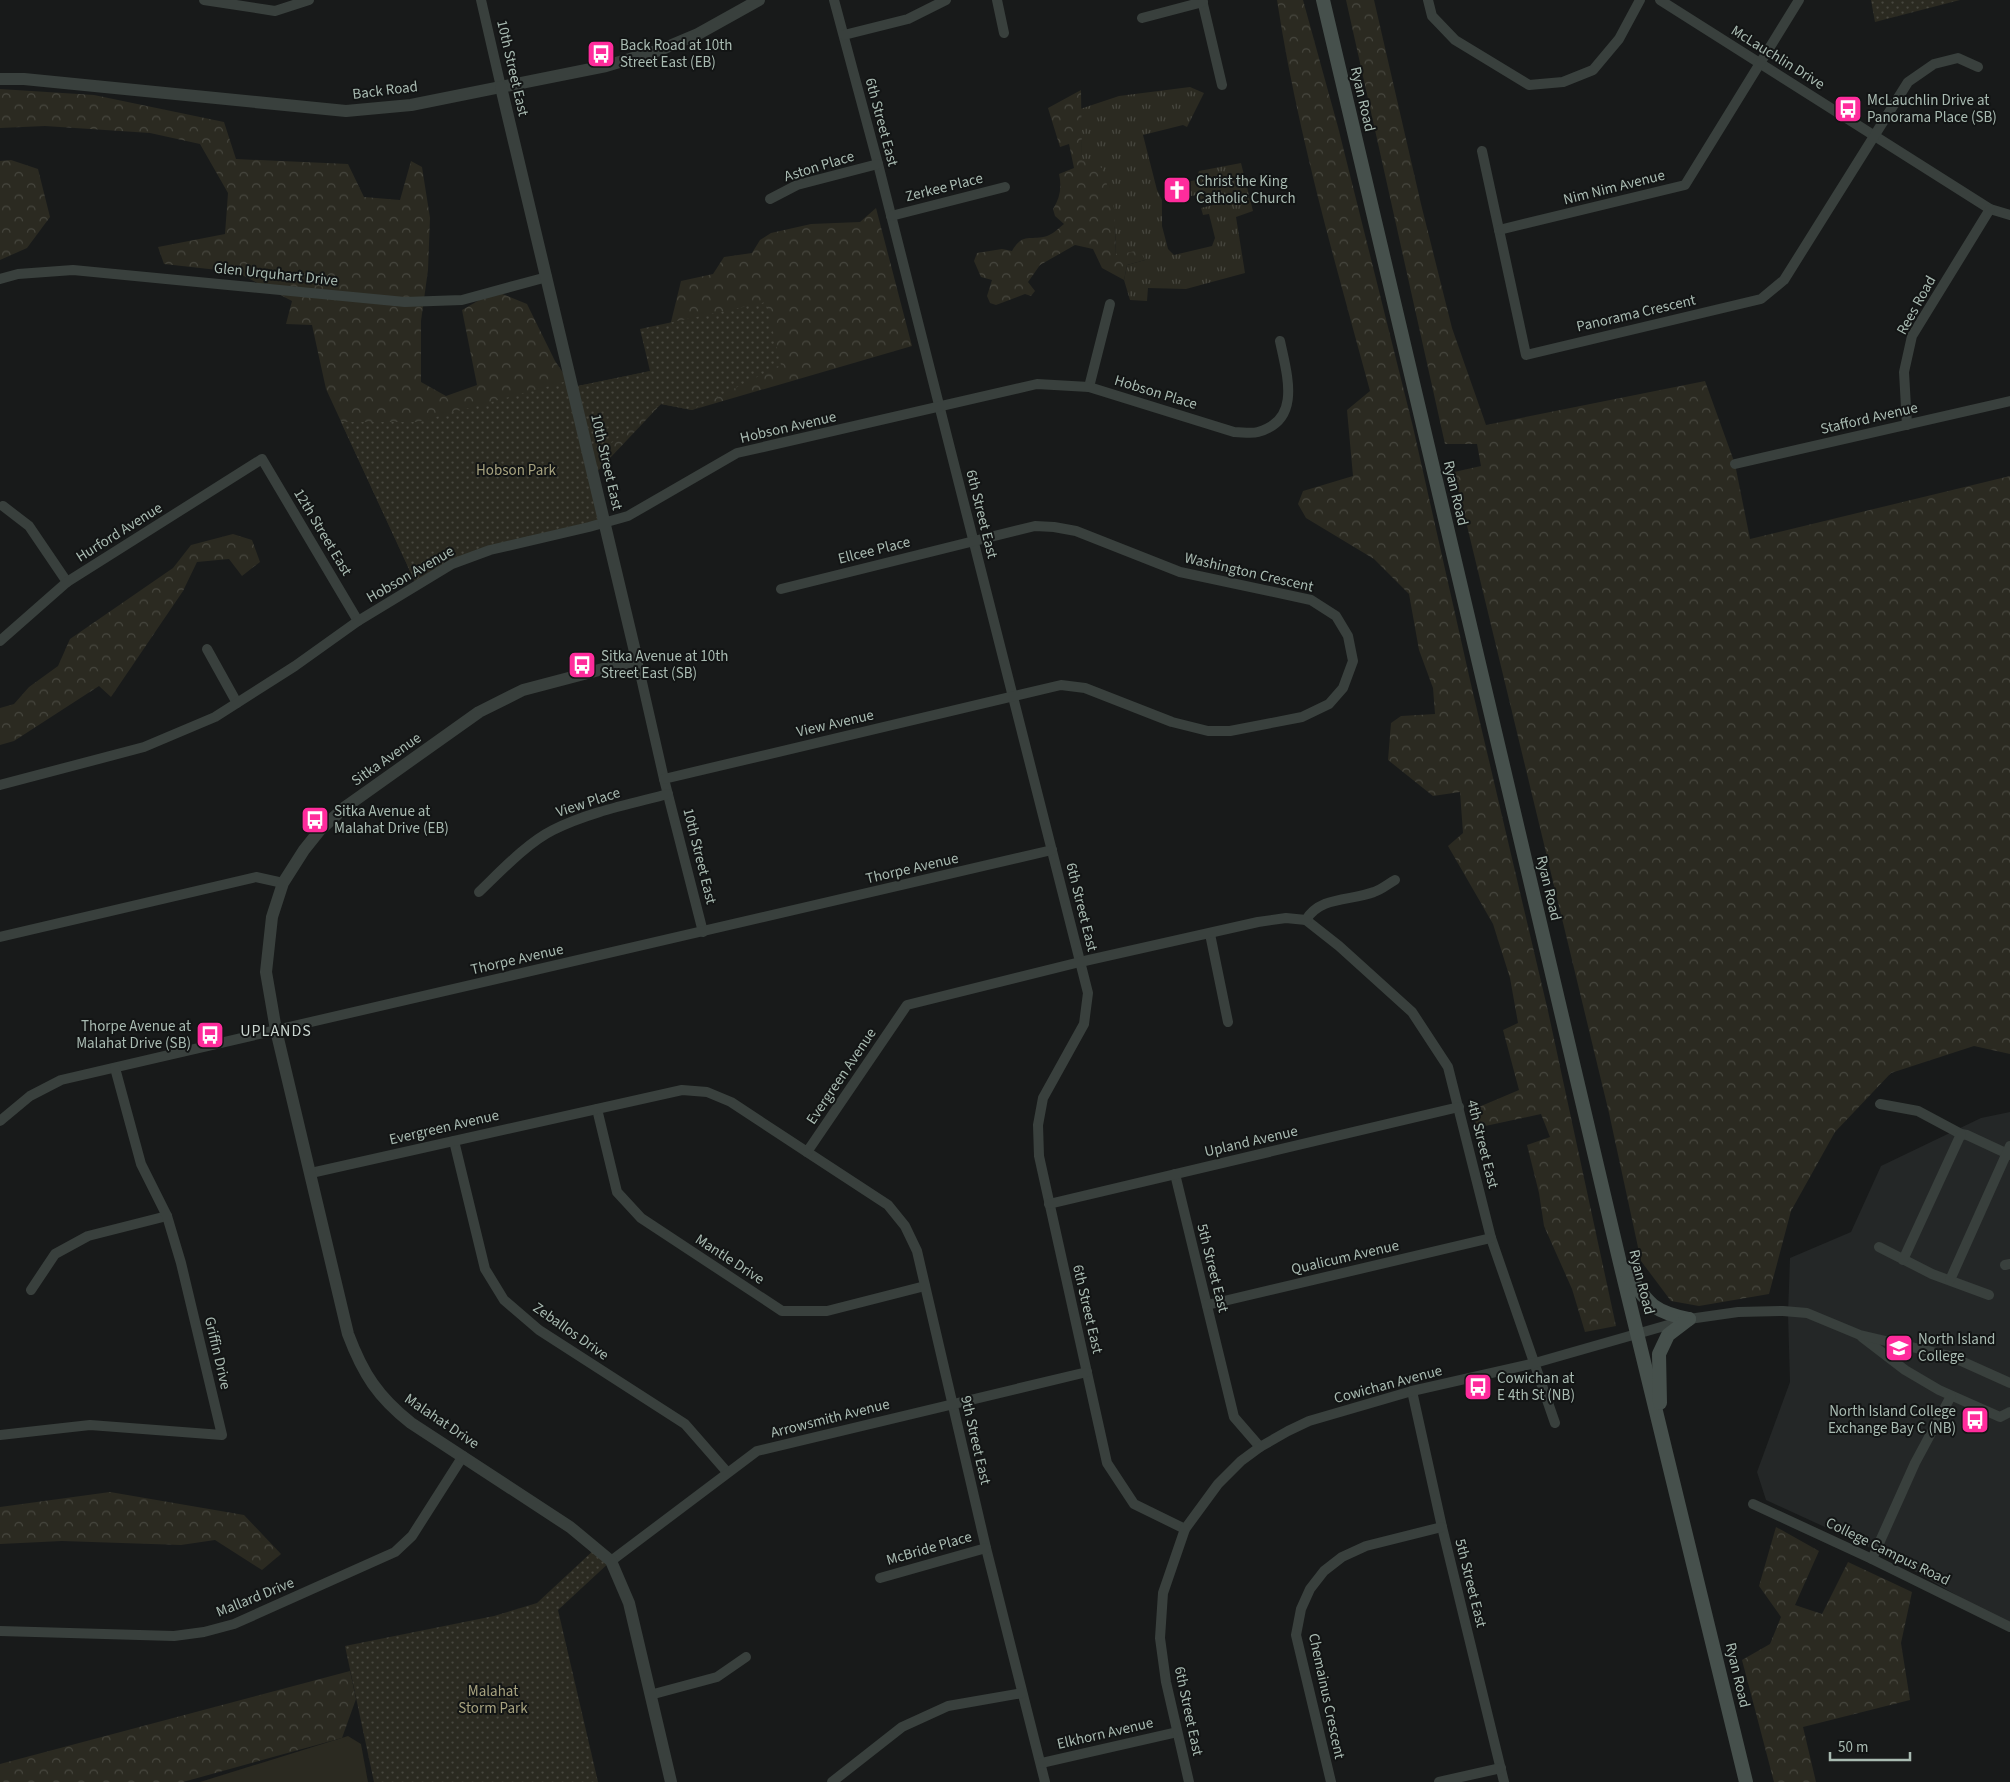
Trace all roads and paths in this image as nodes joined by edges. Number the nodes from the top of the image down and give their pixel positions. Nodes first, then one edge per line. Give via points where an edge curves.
1 (204, 0) edge
2 (309, 0) edge
3 (480, 0) edge
4 (759, 0) edge
5 (834, 0) edge
6 (946, 0) edge
7 (997, 0) edge
8 (1323, 0) edge
9 (1428, 0) edge
10 (1640, 0) edge
11 (1660, 0) edge
12 (1798, 0) edge
13 (1202, 1) edge
14 (1142, 18) dead end
15 (1004, 33) dead end
16 (844, 35) junction
17 (1760, 63) junction
18 (1978, 66) dead end
19 (0, 79) edge
20 (1222, 85) dead end
21 (501, 87) junction
22 (1874, 136) junction
23 (1482, 151) dead end
24 (878, 164) junction
25 (1005, 187) dead end
26 (770, 199) dead end
27 (1990, 209) junction
28 (2010, 215) edge
29 (891, 216) junction
30 (1499, 230) junction
31 (547, 277) junction
32 (0, 279) edge
33 (1110, 304) dead end
34 (1280, 342) dead end
35 (1089, 387) junction
36 (2010, 401) edge
37 (940, 408) junction
38 (1907, 425) junction
39 (262, 459) joint
40 (1735, 464) dead end
41 (3, 506) dead end
42 (605, 523) junction
43 (973, 541) junction
44 (67, 582) junction
45 (781, 589) dead end
46 (358, 621) junction
47 (0, 641) edge
48 (207, 649) dead end
49 (637, 660) junction
50 (1013, 696) junction
51 (237, 703) junction
52 (664, 779) junction
53 (0, 785) edge
54 (668, 794) junction
55 (1052, 850) junction
56 (1395, 880) dead end
57 (283, 883) junction
58 (479, 892) dead end
59 (1306, 920) junction
60 (703, 932) junction
61 (1210, 934) junction
62 (0, 937) edge
63 (1080, 962) junction
64 (1228, 1022) dead end
65 (276, 1030) junction
66 (115, 1068) junction
67 (1880, 1104) dead end
68 (1459, 1108) junction
69 (597, 1109) junction
70 (0, 1121) edge
71 (1961, 1134) junction
72 (454, 1141) junction
73 (2009, 1151) edge
74 (808, 1152) junction
75 (311, 1173) junction
76 (1175, 1174) junction
77 (1050, 1204) junction
78 (167, 1216) junction
79 (1491, 1238) junction
80 (1879, 1247) dead end
81 (1903, 1260) junction
82 (1620, 1263) junction
83 (1950, 1280) junction
84 (925, 1286) junction
85 (31, 1290) dead end
86 (1989, 1296) dead end
87 (1207, 1305) junction
88 (1689, 1319) junction
89 (1637, 1334) junction
90 (1860, 1335) junction
91 (1535, 1363) junction
92 (1087, 1372) junction
93 (2010, 1383) edge
94 (1412, 1391) junction
95 (1951, 1396) junction
96 (952, 1404) junction
97 (2010, 1412) edge
98 (1555, 1423) dead end
99 (1661, 1428) junction
100 (0, 1435) edge
101 (1260, 1447) junction
102 (464, 1456) junction
103 (727, 1472) junction
104 (1753, 1504) dead end
105 (1442, 1527) junction
106 (1185, 1529) junction
107 (986, 1548) junction
108 (1872, 1559) junction
109 (611, 1561) junction
110 (880, 1578) dead end
111 (2010, 1627) edge
112 (0, 1631) edge
113 (746, 1657) dead end
114 (1022, 1693) junction
115 (650, 1695) junction
116 (1177, 1732) junction
117 (1041, 1763) junction
118 (1501, 1768) junction
119 (671, 1782) edge
120 (832, 1782) edge
121 (1045, 1782) edge
122 (1189, 1782) edge
123 (1331, 1782) edge
124 (1439, 1782) edge
125 (1504, 1782) edge
126 (1746, 1782) edge

1 - 2 street via 276,12
3 - 21 street, 10th Street East
4 - 21 street, Back Road via 698,34 660,50 606,66
5 - 16 street, 6th Street East
6 - 16 street via 908,19
7 - 15 street
8 - 82 main road, Ryan Road
9 - 10 street via 1432,16 1454,40 1529,85 1563,82 1593,70 1619,39
11 - 17 street, McLauchlin Drive
12 - 17 street, Nim Nim Avenue
13 - 14 street
13 - 20 street
16 - 24 street, 6th Street East
17 - 22 street, McLauchlin Drive
17 - 30 street, Nim Nim Avenue via 1685,185
18 - 22 street via 1958,58 1934,64 1908,82
19 - 21 street, Back Road via 346,112
21 - 31 street, 10th Street East
22 - 27 street, McLauchlin Drive
22 - 30 street, Panorama Crescent via 1784,280 1761,299 1526,355
23 - 30 street, Panorama Crescent
24 - 26 street, Aston Place via 797,185
24 - 29 street, 6th Street East
25 - 29 street, Zerkee Place
27 - 28 street, McLauchlin Drive
27 - 38 street, Rees Road via 1912,336 1904,372
29 - 37 street, 6th Street East
31 - 32 street, Glen Urquhart Drive via 462,300 405,302 73,270 18,274
31 - 42 street, 10th Street East
33 - 35 street
34 - 35 street, Hobson Place via 1289,382 1288,406 1277,424 1257,433 1234,432
35 - 37 street, Hobson Place via 1037,384
36 - 38 street, Stafford Avenue
37 - 42 street, Hobson Avenue via 737,453 628,516
37 - 43 street, 6th Street East
38 - 40 street, Stafford Avenue
39 - 44 street, Hurford Avenue
39 - 46 street, 12th Street East
41 - 44 street via 28,526
42 - 46 street, Hobson Avenue via 490,550 452,564
42 - 49 street, 10th Street East
43 - 45 street, Ellcee Place
43 - 50 street, 6th Street East
43 - 50 street, Washington Crescent via 1034,526 1054,527 1076,531 1180,572 1311,600 1336,616 1348,636 1353,661 1343,688 1329,704 1302,717 1230,731 1208,731 1172,722 1085,688 1061,685
44 - 47 street, Hurford Avenue
46 - 51 street, Hobson Avenue
48 - 51 street
49 - 52 street, 10th Street East
49 - 57 street, Sitka Avenue via 522,690 479,712 344,808 320,830
50 - 52 street, View Avenue
50 - 55 street, 6th Street East
51 - 53 street, Hobson Avenue via 215,717 144,747
52 - 54 street, 10th Street East
54 - 58 street, View Place via 582,818 552,830 521,853
54 - 60 street, 10th Street East
55 - 60 street, Thorpe Avenue
55 - 63 street, 6th Street East
56 - 59 street via 1375,892 1323,904 1312,910
57 - 62 street via 256,877
57 - 65 street, Malahat Drive via 272,917 266,972
59 - 61 street, Evergreen Avenue via 1286,918 1258,922
59 - 68 street, 4th Street East via 1412,1012 1448,1066
60 - 65 street, Thorpe Avenue
61 - 63 street, Evergreen Avenue
61 - 64 street
63 - 74 street, Evergreen Avenue via 907,1005
63 - 77 street, 6th Street East via 1088,993 1084,1024 1043,1098 1038,1124 1039,1156
65 - 66 street, Thorpe Avenue
65 - 75 street, Malahat Drive
66 - 70 street, Thorpe Avenue via 61,1080 30,1096
66 - 78 street, Griffin Drive via 141,1164
67 - 71 street via 1918,1111
68 - 76 street, Upland Avenue
68 - 79 street, 4th Street East
69 - 72 street, Evergreen Avenue
69 - 74 street, Evergreen Avenue via 682,1090 707,1092 731,1102
69 - 84 street, Mantle Drive via 617,1192 641,1218 782,1311 827,1311
71 - 73 street
71 - 81 street
72 - 75 street, Evergreen Avenue
72 - 103 street, Zeballos Drive via 485,1269 504,1300 540,1330 685,1424
73 - 83 street
74 - 84 street, 9th Street East via 888,1205 905,1226 917,1251
75 - 102 street, Malahat Drive via 348,1334 367,1377 393,1408 411,1423
76 - 77 street, Upland Avenue
76 - 87 street, 5th Street East
77 - 92 street, 6th Street East
78 - 85 street via 88,1236 56,1254
78 - 100 street, Griffin Drive via 182,1263 222,1435 90,1425
79 - 87 street, Qualicum Avenue
79 - 91 street, 4th Street East
80 - 81 street
81 - 83 street
82 - 88 main road via 1648,1303 1670,1315
82 - 89 main road, Ryan Road
83 - 86 street
84 - 96 street, 9th Street East
87 - 101 street, 5th Street East via 1234,1417
88 - 89 street
88 - 90 street via 1738,1312 1807,1312
88 - 99 main road via 1668,1335 1659,1354
89 - 91 street, Cowichan Avenue
89 - 99 main road, Ryan Road
90 - 93 street via 1950,1356
90 - 95 street via 1905,1370
91 - 94 street, Cowichan Avenue
91 - 98 street, 4th Street East
92 - 96 street, Arrowsmith Avenue
92 - 106 street, 6th Street East via 1107,1463 1134,1504
94 - 101 street, Cowichan Avenue via 1309,1422
94 - 105 street, 5th Street East
95 - 97 street via 2000,1417
95 - 108 street via 1915,1463
96 - 103 street, Arrowsmith Avenue via 757,1451
96 - 107 street, 9th Street East
99 - 126 main road, Ryan Road
101 - 106 street, Cowichan Avenue via 1218,1484
102 - 109 street, Malahat Drive via 570,1528
102 - 112 street, Mallard Drive via 412,1536 395,1552 234,1624 174,1636
103 - 109 street, Arrowsmith Avenue
104 - 108 street, College Campus Road
105 - 118 street, 5th Street East
105 - 123 street, Chemainus Crescent via 1366,1546 1342,1556 1310,1589 1301,1609 1296,1635
106 - 116 street, 6th Street East via 1163,1594 1160,1638
107 - 110 street, McBride Place
107 - 114 street, 9th Street East
108 - 111 street, College Campus Road
109 - 115 street, Malahat Drive via 629,1603
113 - 115 street via 717,1678
114 - 117 street, 9th Street East
114 - 120 street via 948,1706 902,1727
115 - 119 street, Malahat Drive
116 - 117 street, Elkhorn Avenue
116 - 122 street, 6th Street East
117 - 121 street, 9th Street East
118 - 124 street
118 - 125 street, 5th Street East

